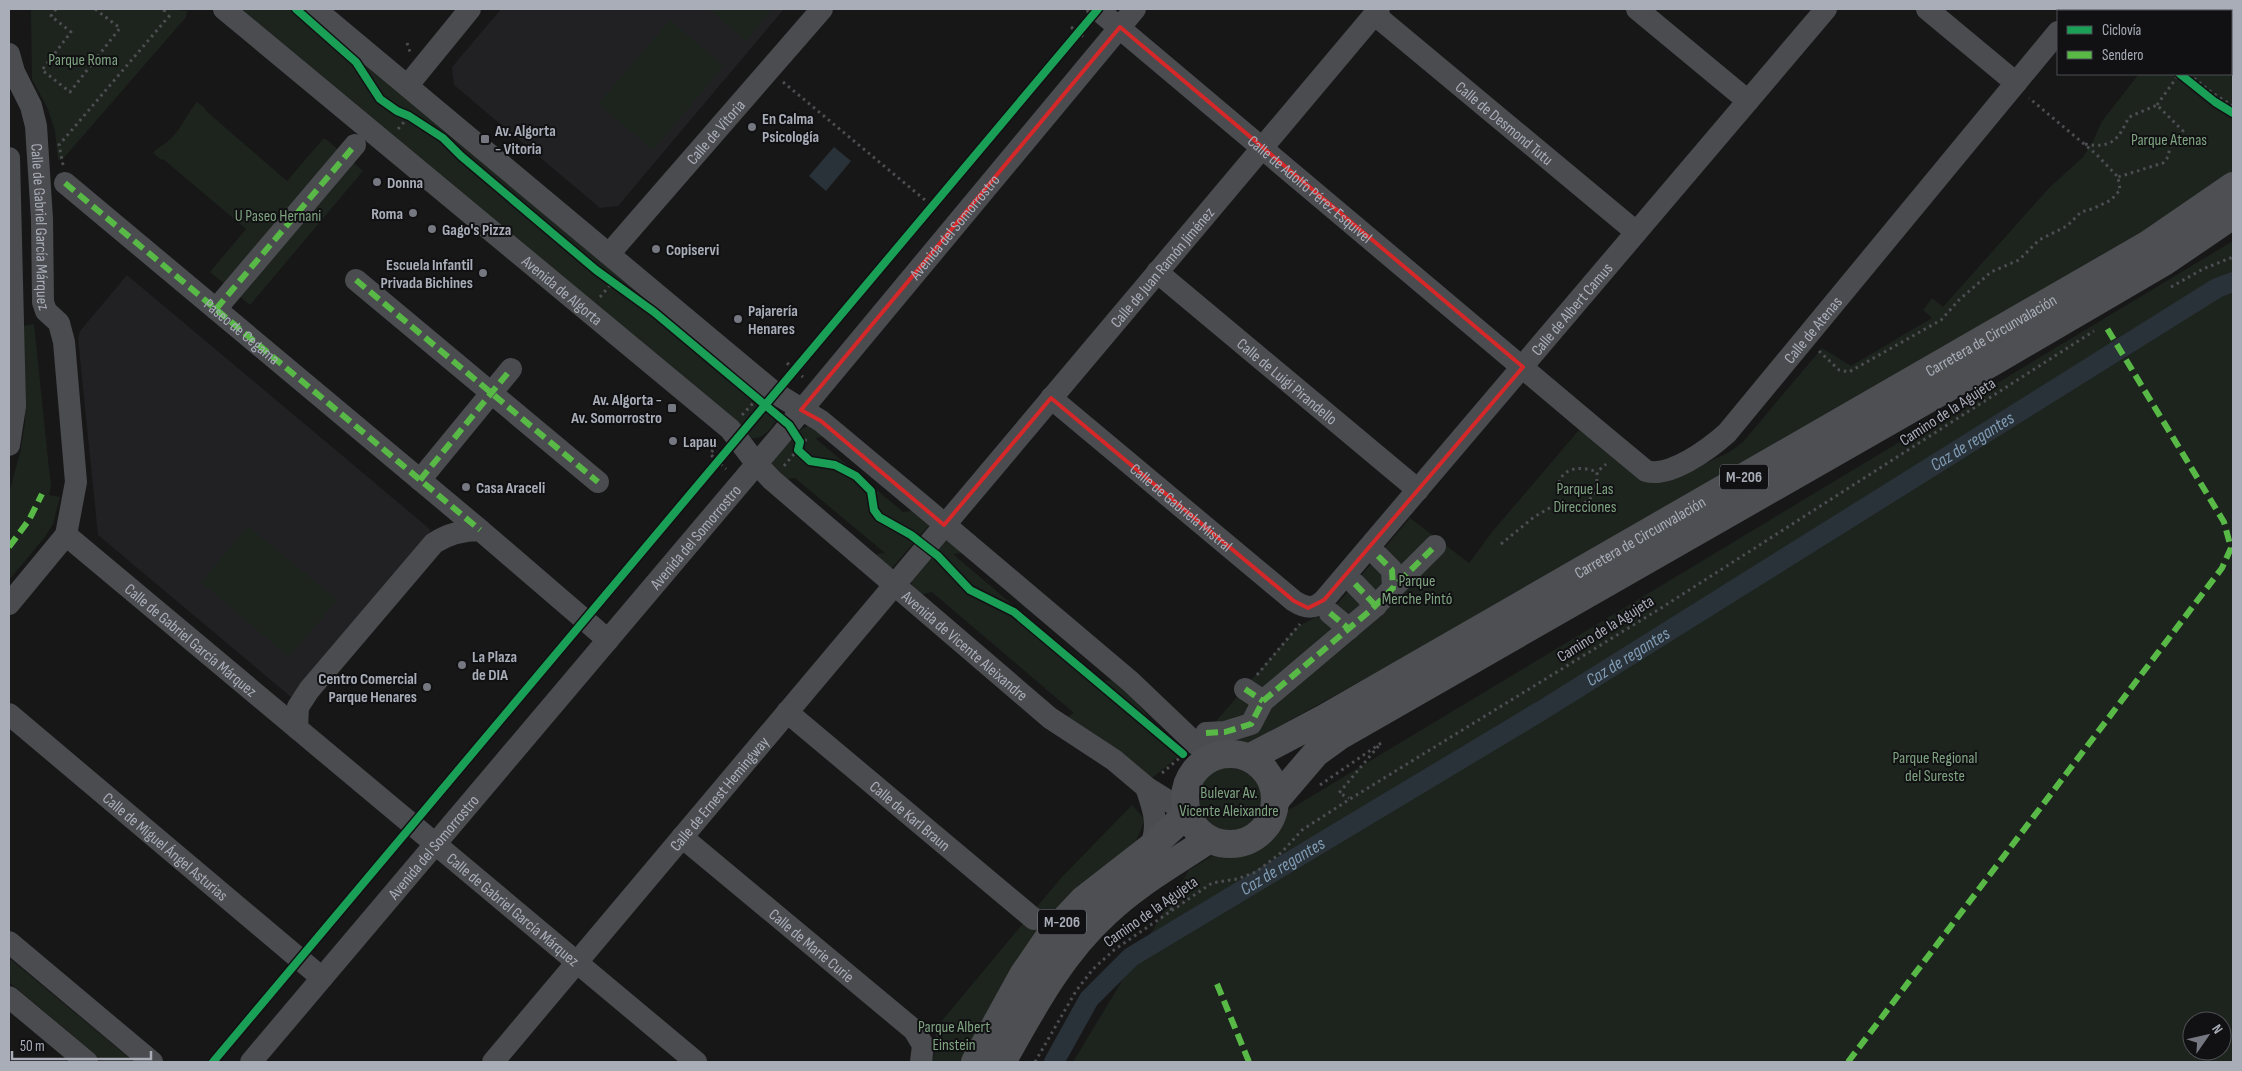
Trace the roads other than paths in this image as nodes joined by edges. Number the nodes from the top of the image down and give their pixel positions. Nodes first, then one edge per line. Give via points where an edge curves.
1 (224, 9) edge
2 (315, 9) edge
3 (470, 9) edge
4 (822, 9) edge
5 (1098, 9) edge
6 (1135, 9) edge
7 (1637, 9) edge
8 (1826, 9) edge
9 (1927, 9) edge
10 (1376, 11) edge
11 (1120, 27) junction
12 (2057, 34) edge
13 (9, 54) edge
14 (408, 85) junction
15 (2020, 89) junction
16 (1748, 102) junction
17 (355, 145) dead end
18 (1262, 147) junction
19 (9, 158) edge
20 (65, 183) dead end
21 (2233, 186) edge
22 (2233, 214) edge
23 (1636, 232) junction
24 (609, 254) junction
25 (1157, 272) junction
26 (356, 280) dead end
27 (216, 309) junction
28 (1523, 367) junction
29 (512, 369) dead end
30 (491, 393) junction
31 (1051, 398) junction
32 (795, 417) junction
33 (9, 446) edge
34 (756, 463) junction
35 (420, 480) junction
36 (598, 482) dead end
37 (1418, 490) junction
38 (944, 525) junction
39 (480, 530) junction
40 (66, 535) junction
41 (1435, 546) dead end
42 (1378, 556) dead end
43 (894, 584) junction
44 (1355, 584) dead end
45 (1393, 588) junction
46 (9, 604) edge
47 (1376, 606) junction
48 (1323, 610) junction
49 (1349, 629) junction
50 (608, 640) junction
51 (1245, 689) road end
52 (1264, 701) junction
53 (788, 712) junction
54 (9, 714) edge
55 (297, 728) junction
56 (1197, 747) junction
57 (1249, 758) junction
58 (1146, 787) junction
59 (1275, 801) junction
60 (1186, 813) junction
61 (682, 837) junction
62 (1208, 840) junction
63 (436, 843) junction
64 (1151, 847) junction
65 (1034, 919) dead end
66 (9, 942) edge
67 (576, 963) junction
68 (322, 978) junction
69 (9, 997) edge
70 (87, 1062) edge
71 (152, 1062) edge
72 (251, 1062) edge
73 (493, 1062) edge
74 (696, 1062) edge
75 (921, 1062) edge
76 (975, 1062) edge
77 (1002, 1062) edge

1 - 34 street, Avenida de Algorta via 734,433
2 - 14 street
3 - 14 street
4 - 24 street, Calle de Vitoria
5 - 11 street, Calle de Adolfo Pérez Esquivel
6 - 11 street, Avenida del Somorrostro
7 - 16 street
8 - 16 street, Calle de Albert Camus
9 - 15 street
10 - 18 street, Calle de Juan Ramón Jiménez
10 - 23 street, Calle de Desmond Tutu
11 - 18 street, Calle de Adolfo Pérez Esquivel
11 - 32 street, Avenida del Somorrostro
12 - 15 street, Calle de Atenas
13 - 40 street, Calle de Gabriel García Márquez via 14,72 32,106 36,126 43,302 46,311 59,323 64,342 76,482
14 - 24 street
15 - 28 street, Calle de Atenas via 1712,446 1666,471 1646,471
16 - 23 street, Calle de Albert Camus
17 - 27 street
18 - 25 street, Calle de Juan Ramón Jiménez
18 - 28 street, Calle de Adolfo Pérez Esquivel
19 - 33 street via 14,406
20 - 27 street, Paseo de Cegama
21 - 57 main road, Carretera de Circunvalación / M-206 via 2138,249 1325,718
22 - 59 main road, Carretera de Circunvalación / M-206 via 2164,262 1341,735 1316,753
23 - 28 street, Calle de Albert Camus
24 - 32 street via 766,395
25 - 31 street, Calle de Juan Ramón Jiménez
25 - 37 street, Calle de Luigi Pirandello
26 - 30 street
27 - 35 street, Paseo de Cegama
28 - 37 street, Calle de Albert Camus
29 - 30 street
30 - 35 street
30 - 36 street
31 - 38 street, Calle de Juan Ramón Jiménez
31 - 48 street, Calle de Gabriela Mistral via 1294,602
32 - 34 street, Avenida del Somorrostro
32 - 38 street via 821,421
34 - 43 street, Avenida de Vicente Aleixandre
34 - 50 street, Avenida del Somorrostro
35 - 39 street, Paseo de Cegama
37 - 48 street, Calle de Albert Camus via 1324,600
38 - 43 street, Calle de Ernest Hemingway
38 - 56 street via 1131,682
39 - 50 street, Paseo de Cegama
39 - 55 street via 446,535 434,543 309,690 298,707
40 - 46 street
40 - 55 street, Calle de Gabriel García Márquez
41 - 45 street
42 - 45 street via 1392,570
43 - 53 street, Calle de Ernest Hemingway
43 - 58 street, Avenida de Vicente Aleixandre via 1050,718 1114,760
44 - 47 street
45 - 47 street
47 - 49 street
48 - 49 street
49 - 52 street
50 - 63 street, Avenida del Somorrostro
51 - 52 street
52 - 56 street via 1250,724 1225,732
53 - 61 street, Calle de Ernest Hemingway
53 - 65 street, Calle de Karl Braun
54 - 68 street, Calle de Miguel Ángel Asturias
55 - 63 street, Calle de Gabriel García Márquez
56 - 57 main road
56 - 60 main road via 1204,761 1191,775 1184,793
57 - 59 main road via 1265,771 1274,790
58 - 60 street, Avenida de Vicente Aleixandre
58 - 64 street via 1155,814 1156,832
59 - 62 main road, M-206 via 1267,826 1252,839 1234,845
60 - 62 main road via 1194,828
60 - 64 main road, M-206
61 - 67 street, Calle de Ernest Hemingway
61 - 75 street, Calle de Marie Curie via 914,1030 923,1045
62 - 77 main road, M-206 via 1133,891 1088,932 1040,993
63 - 67 street, Calle de Gabriel García Márquez
63 - 68 street, Avenida del Somorrostro
64 - 76 main road, M-206 via 1083,900 1051,934 1023,974
66 - 71 street
67 - 73 street, Calle de Ernest Hemingway
67 - 74 street, Calle de Gabriel García Márquez
68 - 72 street, Avenida del Somorrostro
69 - 70 street

